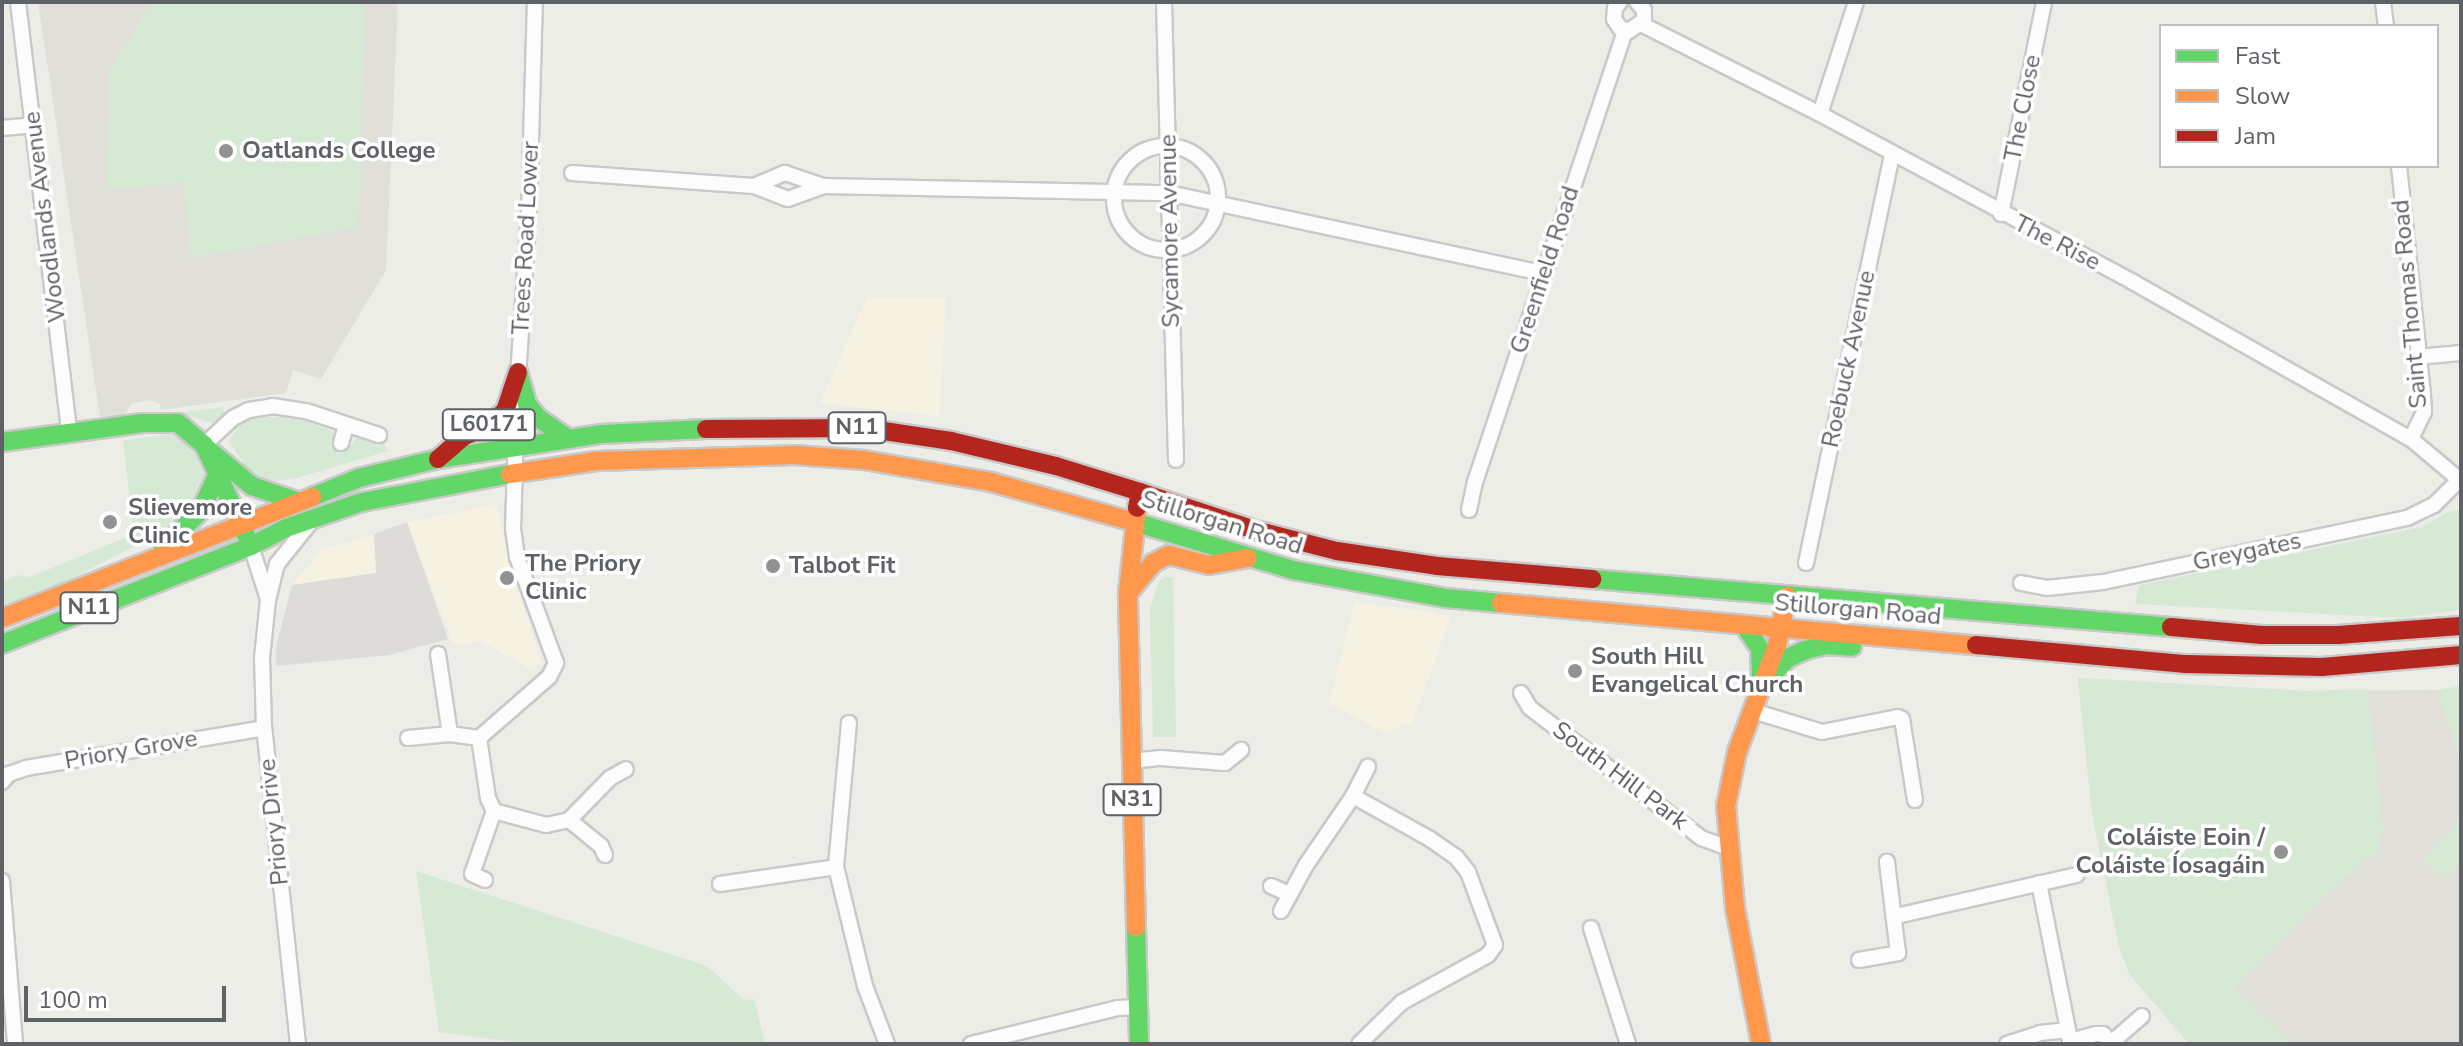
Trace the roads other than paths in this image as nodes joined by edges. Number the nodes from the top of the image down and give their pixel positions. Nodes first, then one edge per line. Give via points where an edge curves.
1 (18, 2) edge
2 (535, 2) edge
3 (1164, 2) edge
4 (1600, 2) edge
5 (1637, 2) edge
6 (1856, 2) edge
7 (2044, 2) edge
8 (2383, 2) edge
9 (1618, 5) edge
10 (1641, 24) junction
11 (2386, 24) edge
12 (1625, 30) junction
13 (1820, 114) junction
14 (34, 125) junction
15 (2, 128) edge
16 (1168, 146) junction
17 (1892, 155) junction
18 (2399, 168) edge
19 (572, 173) dead end
20 (754, 186) junction
21 (823, 186) junction
22 (1113, 193) junction
23 (1169, 193) junction
24 (1220, 202) junction
25 (2001, 214) junction
26 (1171, 249) junction
27 (1543, 273) junction
28 (2461, 353) edge
29 (2417, 357) junction
30 (518, 372) junction
31 (346, 426) junction
32 (69, 432) junction
33 (379, 435) dead end
34 (567, 438) junction
35 (2411, 439) junction
36 (2, 442) edge
37 (341, 443) dead end
38 (517, 445) junction
39 (205, 446) junction
40 (438, 459) junction
41 (1176, 460) dead end
42 (514, 473) junction
43 (218, 474) junction
44 (2460, 480) edge
45 (1140, 492) junction
46 (296, 501) junction
47 (1469, 510) dead end
48 (1196, 511) junction
49 (314, 518) junction
50 (1134, 522) junction
51 (239, 523) junction
52 (251, 546) junction
53 (158, 554) junction
54 (1247, 558) junction
55 (1806, 563) dead end
56 (2021, 583) dead end
57 (1128, 593) junction
58 (1787, 596) junction
59 (268, 600) junction
60 (1858, 603) junction
61 (2, 618) edge
62 (1744, 625) junction
63 (2461, 626) edge
64 (1782, 628) junction
65 (1855, 634) junction
66 (1908, 639) junction
67 (2, 644) edge
68 (438, 654) dead end
69 (2461, 655) edge
70 (1761, 686) junction
71 (1521, 693) dead end
72 (1753, 711) junction
73 (849, 723) dead end
74 (264, 728) junction
75 (450, 734) junction
76 (408, 738) dead end
77 (479, 738) junction
78 (1241, 750) dead end
79 (1131, 761) junction
80 (1368, 767) dead end
81 (626, 769) dead end
82 (2, 782) edge
83 (1353, 796) junction
84 (1915, 800) dead end
85 (494, 811) junction
86 (569, 820) junction
87 (1728, 848) junction
88 (605, 855) dead end
89 (1887, 862) dead end
90 (836, 867) junction
91 (2076, 875) dead end
92 (485, 880) dead end
93 (2, 881) edge
94 (2039, 883) junction
95 (720, 884) dead end
96 (1271, 886) dead end
97 (1289, 894) junction
98 (1281, 911) dead end
99 (1896, 916) junction
100 (1591, 928) dead end
101 (1859, 960) dead end
102 (1138, 1007) junction
103 (2142, 1016) dead end
104 (2069, 1038) edge
105 (15, 1044) edge
106 (298, 1044) edge
107 (887, 1044) edge
108 (971, 1044) edge
109 (1139, 1044) edge
110 (1359, 1044) edge
111 (1628, 1044) edge
112 (1761, 1044) edge
113 (2007, 1044) edge

1 - 14 street, Woodlands Avenue
2 - 30 street, Trees Road Lower / L60171
3 - 16 street, Sycamore Avenue
4 - 9 street
5 - 10 street via 1644,10
6 - 13 street
7 - 25 street, The Close
8 - 11 street
9 - 12 street via 1616,24
10 - 12 street
10 - 13 street, The Rise
12 - 27 street, Greenfield Road
13 - 17 street, The Rise
14 - 15 street
14 - 32 street, Woodlands Avenue
16 - 22 street via 1132,158
16 - 23 street, Sycamore Avenue
16 - 24 street via 1197,155 1206,164 1219,187
17 - 25 street, The Rise
17 - 55 street, Roebuck Avenue
18 - 29 street, Saint Thomas Road
19 - 20 street
20 - 21 street via 788,199
20 - 21 street via 785,173
21 - 22 street
22 - 23 street
22 - 26 street via 1114,209 1130,237 1144,246
23 - 24 street
23 - 26 street, Sycamore Avenue
24 - 26 street via 1215,218 1195,240
24 - 27 street
25 - 35 street, The Rise
26 - 41 street, Sycamore Avenue
27 - 47 street, Greenfield Road
28 - 29 street
29 - 35 street, Saint Thomas Road via 2424,412
30 - 34 main road via 527,404
30 - 38 street, Trees Road Lower / L60171
30 - 40 main road, L60171 via 505,411
31 - 33 street
31 - 37 street
31 - 39 street via 273,406 233,418
32 - 36 main road
32 - 39 main road via 178,423
34 - 38 main road, Stillorgan Road / N11
34 - 45 main road, Stillorgan Road / N11 via 707,427 863,428 951,441
35 - 44 street, The Rise
38 - 40 main road, Stillorgan Road / N11
38 - 42 street, Trees Road Lower / L60171
39 - 43 main road
39 - 46 main road via 252,486
40 - 46 main road, Stillorgan Road / N11 via 359,478
42 - 49 main road, Stillorgan Road / N11 via 362,502
42 - 50 main road, Stillorgan Road / N11 via 624,459 837,458 991,482
42 - 77 street, Trees Road Lower via 517,557 556,663 549,677
43 - 51 main road
43 - 53 main road, N11 via 201,510
44 - 56 street, Greygates via 2434,505 2407,518 2118,580 2047,588
45 - 48 main road, Stillorgan Road
45 - 50 main road, N31
46 - 51 main road, Stillorgan Road / N11
48 - 54 main road via 1187,522 1202,540
48 - 58 main road, Stillorgan Road via 1337,551 1418,564
49 - 52 main road, Stillorgan Road / N11
49 - 59 street, Priory Drive via 277,564
50 - 54 main road, Stillorgan Road
50 - 57 main road, N31
51 - 52 main road
51 - 53 main road, Stillorgan Road / N11
52 - 59 street, Priory Drive
52 - 67 main road, Stillorgan Road / N11
53 - 61 main road, Stillorgan Road / N11
54 - 57 main road via 1209,565 1169,555 1153,563
54 - 62 main road, Stillorgan Road via 1446,598
57 - 79 main road, N31
58 - 60 main road, Stillorgan Road
58 - 64 main road
59 - 74 street, Priory Drive via 262,658
60 - 63 main road, Stillorgan Road via 2262,635
60 - 65 main road via 1846,620
62 - 64 main road, Stillorgan Road
62 - 70 main road via 1760,649
64 - 65 main road, Stillorgan Road
64 - 70 main road
65 - 66 main road, Stillorgan Road
66 - 69 main road, Stillorgan Road via 2267,667
66 - 70 main road via 1889,650 1826,645 1805,650 1788,658
68 - 75 street
70 - 72 main road
71 - 87 street, South Hill Park via 1530,708 1701,838
72 - 84 street via 1822,732 1902,719
72 - 87 main road via 1727,790
73 - 90 street
74 - 82 street, Priory Grove via 26,768
74 - 106 street, Priory Drive
75 - 76 street
75 - 77 street
77 - 85 street
78 - 79 street via 1225,763
79 - 102 main road, N31
80 - 83 street
81 - 86 street
83 - 97 street
83 - 110 street via 1456,857 1468,872 1495,945 1488,955 1402,1002
85 - 86 street via 546,825
85 - 92 street via 472,874
86 - 88 street
87 - 112 main road
89 - 99 street
90 - 95 street
90 - 107 street via 865,986
91 - 94 street
93 - 105 street
94 - 99 street
94 - 104 street
96 - 97 street
97 - 98 street
99 - 101 street via 1898,953
100 - 111 street
102 - 108 street
102 - 109 main road, N31
103 - 104 street via 2111,1043 2103,1034
104 - 113 street via 2040,1033

